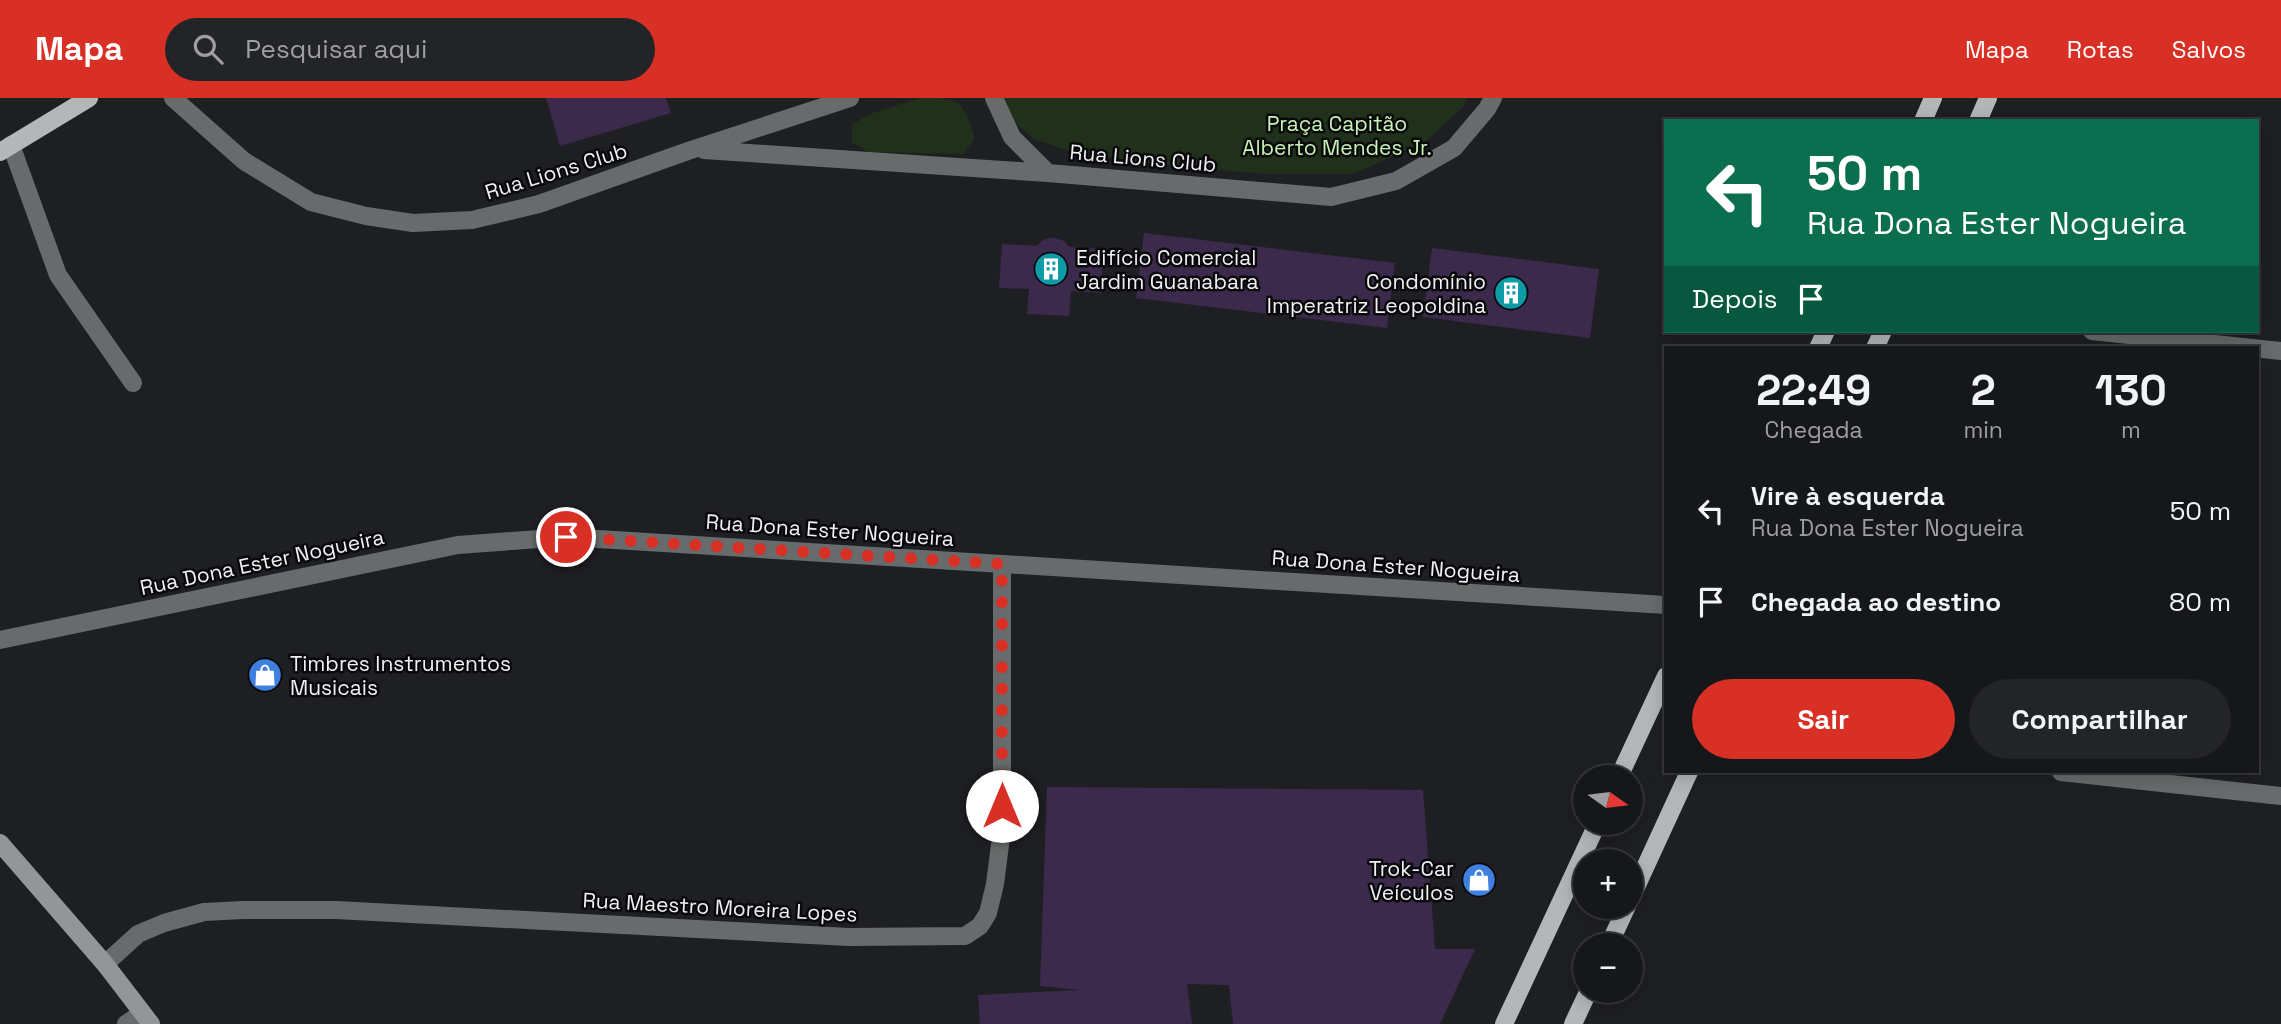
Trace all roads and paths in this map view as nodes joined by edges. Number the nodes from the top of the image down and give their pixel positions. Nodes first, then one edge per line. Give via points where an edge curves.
1 (89, 98) edge
2 (173, 98) edge
3 (850, 98) edge
4 (994, 98) edge
5 (1493, 98) edge
6 (1933, 98) edge
7 (1988, 98) edge
8 (1924, 119) edge
9 (1979, 119) edge
10 (6, 149) edge
11 (694, 149) junction
12 (1048, 173) junction
13 (2111, 333) edge
14 (2234, 346) edge
15 (2259, 349) edge
16 (2281, 351) edge
17 (133, 383) dead end
18 (1002, 564) junction
19 (1664, 605) edge
20 (0, 640) edge
21 (1664, 680) edge
22 (1625, 765) edge
23 (1689, 773) edge
24 (2070, 773) edge
25 (2281, 796) edge
26 (1592, 835) edge
27 (0, 843) edge
28 (1643, 872) edge
29 (105, 964) junction
30 (1582, 1003) edge
31 (147, 1018) edge
32 (126, 1024) edge
33 (1504, 1024) edge
34 (1573, 1024) edge

1 - 10 main road
2 - 11 street, Rua Lions Club via 244,161 312,202 413,223 472,220 539,204
3 - 11 street, Rua Lions Club
4 - 12 street, Rua Lions Club via 1012,137
5 - 12 street, Rua Lions Club via 1454,148 1396,181 1331,197
6 - 8 main road
7 - 9 main road
10 - 17 street via 58,275
11 - 12 street, Rua Lions Club
13 - 14 street
15 - 16 street
18 - 19 street, Rua Dona Ester Nogueira
18 - 20 street, Rua Dona Ester Nogueira via 566,537 458,545
18 - 29 street, Rua Maestro Moreira Lopes via 1002,829 988,913 980,926 965,936 849,937 336,910 243,910 204,912 164,923 138,934
21 - 22 main road
23 - 28 main road
24 - 25 street
26 - 33 main road
27 - 29 main road
29 - 31 main road
30 - 34 main road
31 - 32 street

